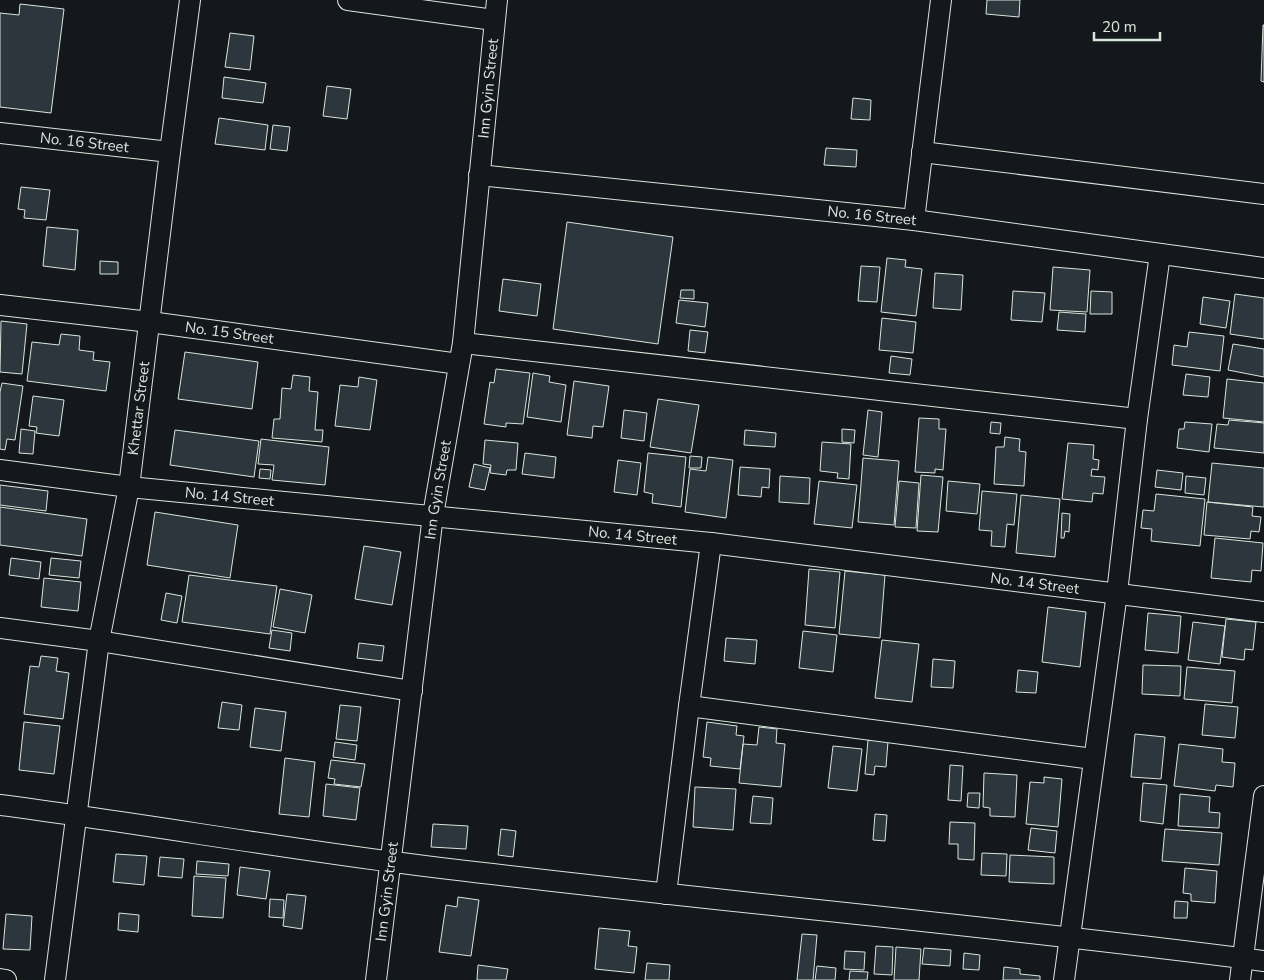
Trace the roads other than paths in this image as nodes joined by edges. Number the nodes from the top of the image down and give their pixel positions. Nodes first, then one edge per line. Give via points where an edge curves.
1 (190, 0) edge
2 (348, 0) edge
3 (497, 0) edge
4 (941, 0) edge
5 (494, 20) junction
6 (0, 133) edge
7 (170, 152) junction
8 (922, 152) junction
9 (479, 175) junction
10 (1264, 194) edge
11 (914, 220) junction
12 (1160, 254) junction
13 (1264, 268) edge
14 (0, 305) edge
15 (150, 322) junction
16 (463, 343) junction
17 (460, 364) junction
18 (1137, 419) junction
19 (0, 470) edge
20 (129, 486) junction
21 (433, 515) junction
22 (711, 543) junction
23 (1117, 593) junction
24 (1264, 612) edge
25 (0, 628) edge
26 (99, 641) junction
27 (412, 691) junction
28 (689, 706) junction
29 (1093, 759) junction
30 (1264, 796) edge
31 (0, 805) edge
32 (77, 815) junction
33 (390, 862) junction
34 (666, 894) junction
35 (1070, 936) junction
36 (1243, 958) junction
37 (1264, 961) edge
38 (0, 979) edge
39 (6, 980) edge
40 (55, 980) edge
41 (376, 980) edge
42 (1064, 980) edge
43 (1240, 980) edge

1 - 7 street, Khettar Street
2 - 5 street
3 - 5 street, Inn Gyin Street
4 - 8 street
5 - 9 street, Inn Gyin Street
6 - 7 street, No. 16 Street
7 - 15 street, Khettar Street
8 - 10 street
8 - 11 street
9 - 11 street, No. 16 Street
9 - 16 street, Inn Gyin Street
11 - 12 street, No. 16 Street
12 - 13 street, No. 16 Street
12 - 18 street
14 - 15 street, No. 15 Street
15 - 17 street, No. 15 Street
15 - 20 street, Khettar Street
16 - 17 street, Inn Gyin Street
16 - 18 street
17 - 21 street, Inn Gyin Street
18 - 23 street
19 - 20 street, No. 14 Street
20 - 21 street, No. 14 Street
20 - 26 street, Khettar Street
21 - 22 street, No. 14 Street
21 - 27 street, Inn Gyin Street
22 - 23 street, No. 14 Street
22 - 28 street
23 - 24 street, No. 14 Street
23 - 29 street
25 - 26 street
26 - 27 street
26 - 32 street, Khettar Street
27 - 33 street, Inn Gyin Street
28 - 29 street
28 - 34 street
29 - 35 street
30 - 36 street
31 - 32 street
32 - 33 street
32 - 40 street, Khettar Street
33 - 34 street
33 - 41 street, Inn Gyin Street
34 - 35 street
35 - 36 street
35 - 42 street
36 - 37 street
36 - 43 street
38 - 39 street

